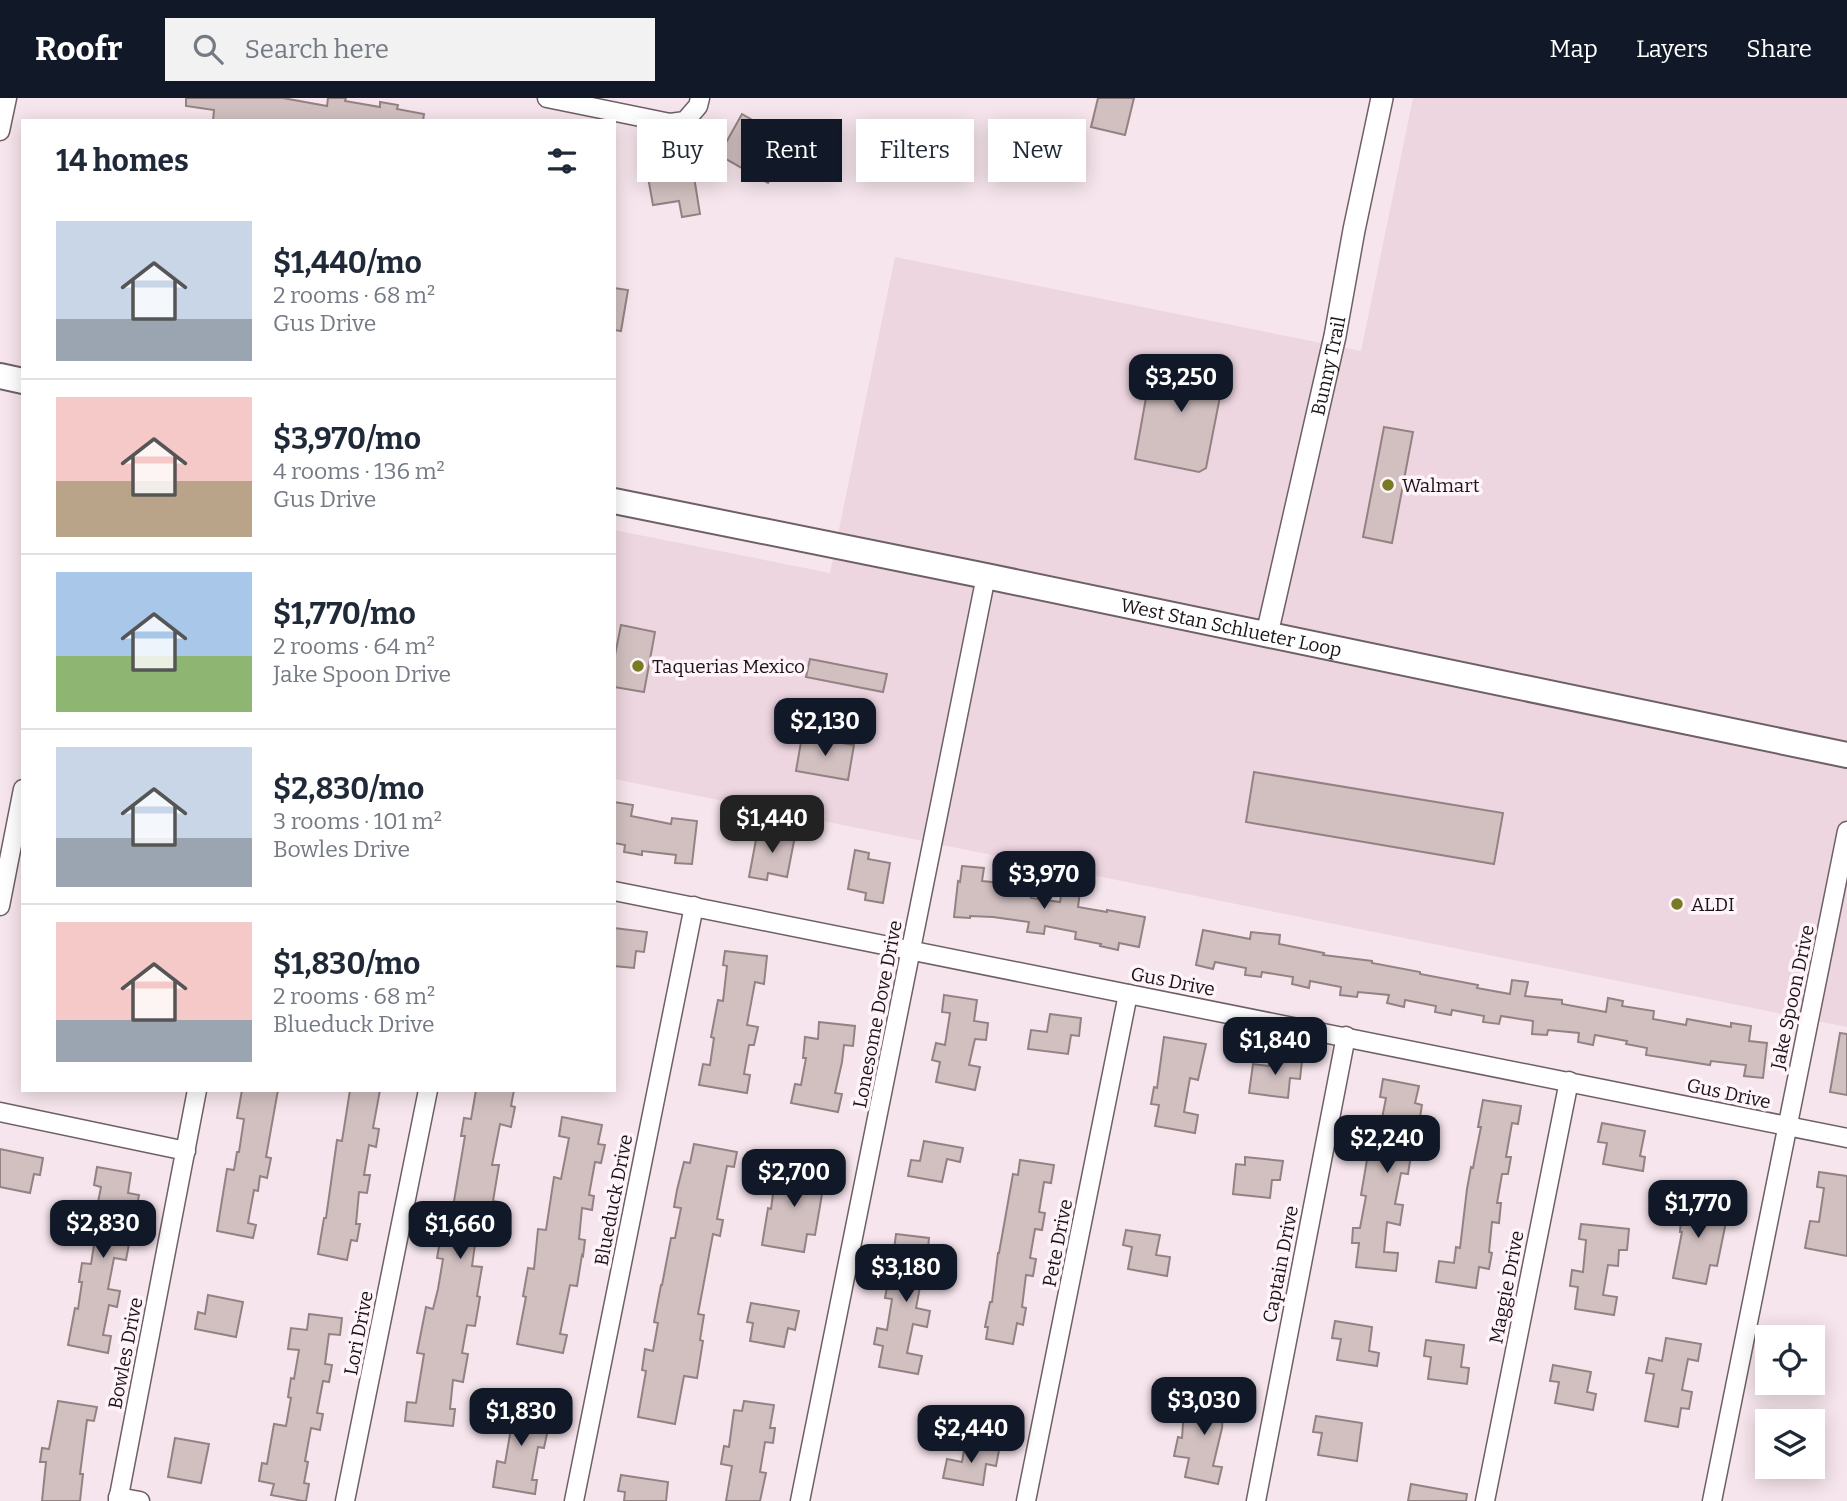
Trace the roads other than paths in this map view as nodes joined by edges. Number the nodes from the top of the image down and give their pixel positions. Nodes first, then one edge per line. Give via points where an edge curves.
1 (7, 98) edge
2 (547, 98) edge
3 (700, 98) edge
4 (1382, 98) edge
5 (0, 131) edge
6 (0, 376) edge
7 (21, 381) edge
8 (616, 500) edge
9 (986, 576) junction
10 (1267, 634) junction
11 (1847, 755) edge
12 (21, 799) edge
13 (1847, 831) edge
14 (616, 891) edge
15 (0, 906) edge
16 (694, 906) junction
17 (911, 951) junction
18 (1128, 994) junction
19 (1346, 1036) junction
20 (1569, 1081) junction
21 (197, 1092) edge
22 (428, 1092) edge
23 (0, 1112) edge
24 (1787, 1126) junction
25 (1847, 1138) edge
26 (186, 1151) junction
27 (118, 1499) edge
28 (140, 1501) edge
29 (345, 1501) edge
30 (573, 1501) edge
31 (800, 1501) edge
32 (1026, 1501) edge
33 (1256, 1501) edge
34 (1485, 1501) edge
35 (1712, 1501) edge

1 - 5 street
2 - 3 street via 670,123 685,121
4 - 10 street, Bunny Trail via 1335,336
6 - 7 main road
8 - 9 main road, West Stan Schlueter Loop
9 - 10 main road, West Stan Schlueter Loop
9 - 17 street, Lonesome Dove Drive
10 - 11 main road, West Stan Schlueter Loop
12 - 15 street
13 - 24 street, Jake Spoon Drive
14 - 16 street, Gus Drive
16 - 17 street, Gus Drive
16 - 30 street, Blueduck Drive
17 - 18 street, Gus Drive
17 - 31 street, Lonesome Dove Drive
18 - 19 street, Gus Drive
18 - 32 street, Pete Drive
19 - 20 street, Gus Drive
19 - 33 street, Captain Drive
20 - 24 street, Gus Drive
20 - 34 street, Maggie Drive
21 - 26 street, Bowles Drive
22 - 29 street, Lori Drive
23 - 26 street
24 - 25 street, Gus Drive
24 - 35 street, Jake Spoon Drive
26 - 27 street, Bowles Drive
27 - 28 street

